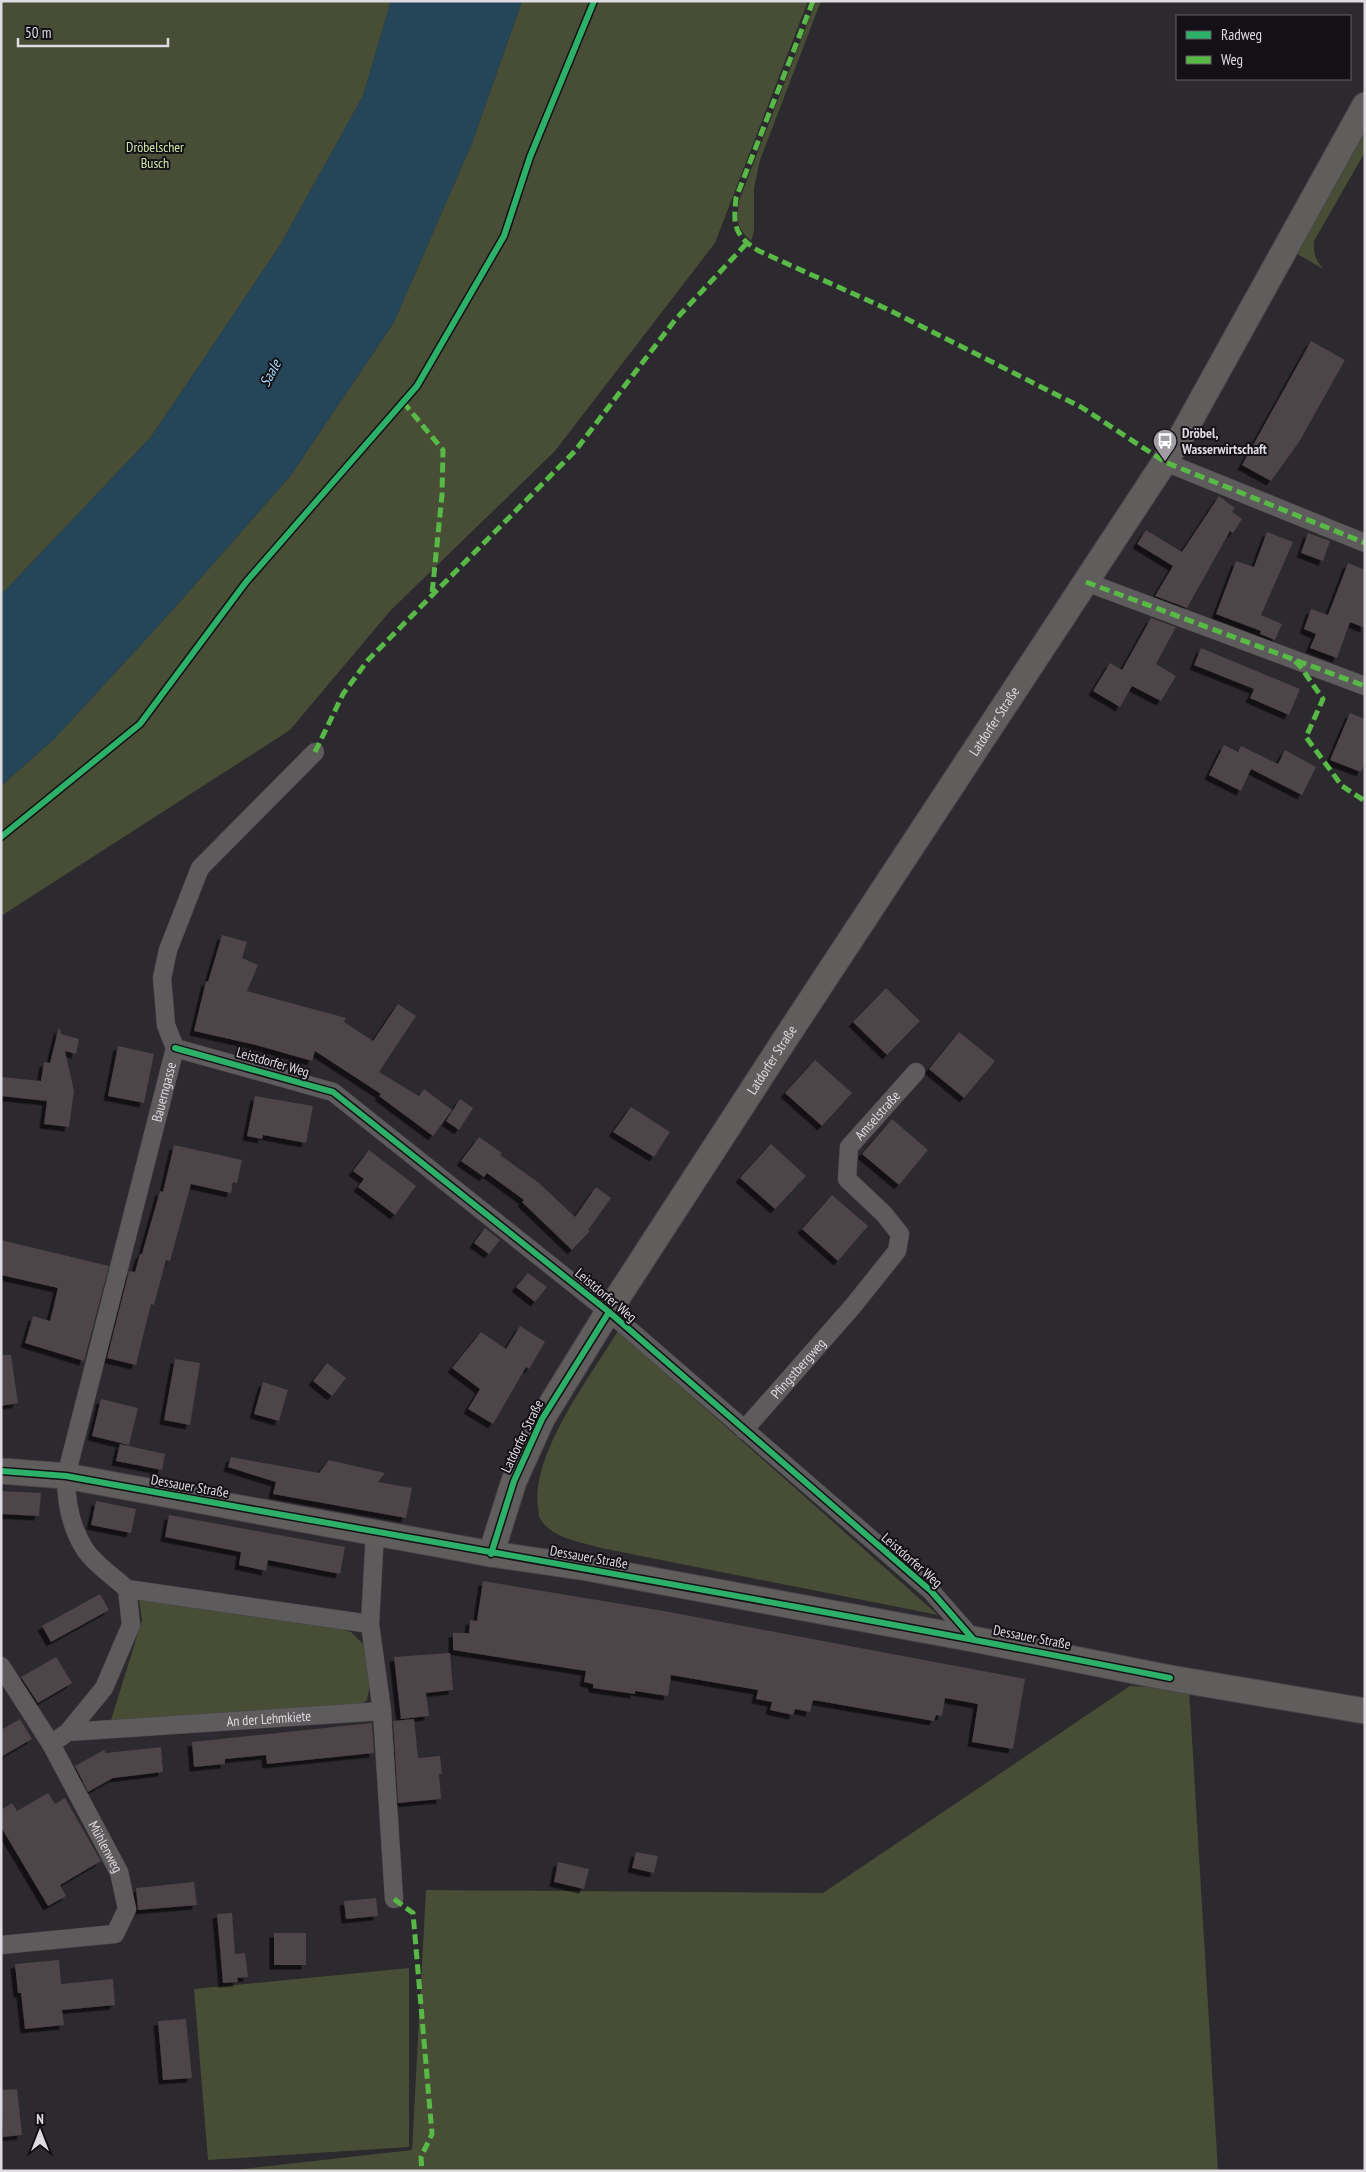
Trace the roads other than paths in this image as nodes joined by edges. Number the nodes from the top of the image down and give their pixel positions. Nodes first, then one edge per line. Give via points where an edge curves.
1 (1365, 105) edge
2 (1165, 462) junction
3 (1365, 543) edge
4 (1086, 582) junction
5 (1365, 686) edge
6 (315, 752) dead end
7 (175, 1048) junction
8 (916, 1072) dead end
9 (853, 1306) joint
10 (608, 1312) junction
11 (744, 1430) junction
12 (1, 1471) edge
13 (66, 1476) junction
14 (375, 1532) junction
15 (491, 1554) junction
16 (127, 1589) junction
17 (370, 1624) junction
18 (973, 1638) junction
19 (1, 1666) edge
20 (382, 1711) junction
21 (1365, 1711) edge
22 (68, 1732) junction
23 (52, 1744) junction
24 (394, 1899) dead end
25 (1, 1945) edge

1 - 2 main road, Latdorfer Straße
2 - 3 street
2 - 4 main road, Latdorfer Straße
4 - 5 street
4 - 10 main road, Latdorfer Straße
6 - 7 street, Bauerngasse via 200,868 168,950 162,978 166,1025
7 - 10 street, Leistdorfer Weg via 333,1092
7 - 13 street, Bauerngasse
8 - 9 street, Amselstraße via 849,1147 847,1179 900,1234 897,1251
9 - 11 street, Pfingstbergweg
10 - 11 street, Leistdorfer Weg
10 - 15 main road, Latdorfer Straße via 542,1419 514,1482
11 - 18 street, Leistdorfer Weg via 931,1591
12 - 13 main road, Dessauer Straße
13 - 14 main road, Dessauer Straße
13 - 16 street via 73,1525 87,1552
14 - 15 main road, Dessauer Straße
14 - 17 street
15 - 18 main road, Dessauer Straße via 587,1568
16 - 17 street
16 - 22 street via 132,1625 104,1688
17 - 20 street
18 - 21 main road, Dessauer Straße via 1170,1678
19 - 23 street, Mühlenweg
20 - 22 street, An der Lehmkiete
20 - 24 street
22 - 23 street
23 - 25 street, Mühlenweg via 120,1872 127,1909 115,1934

